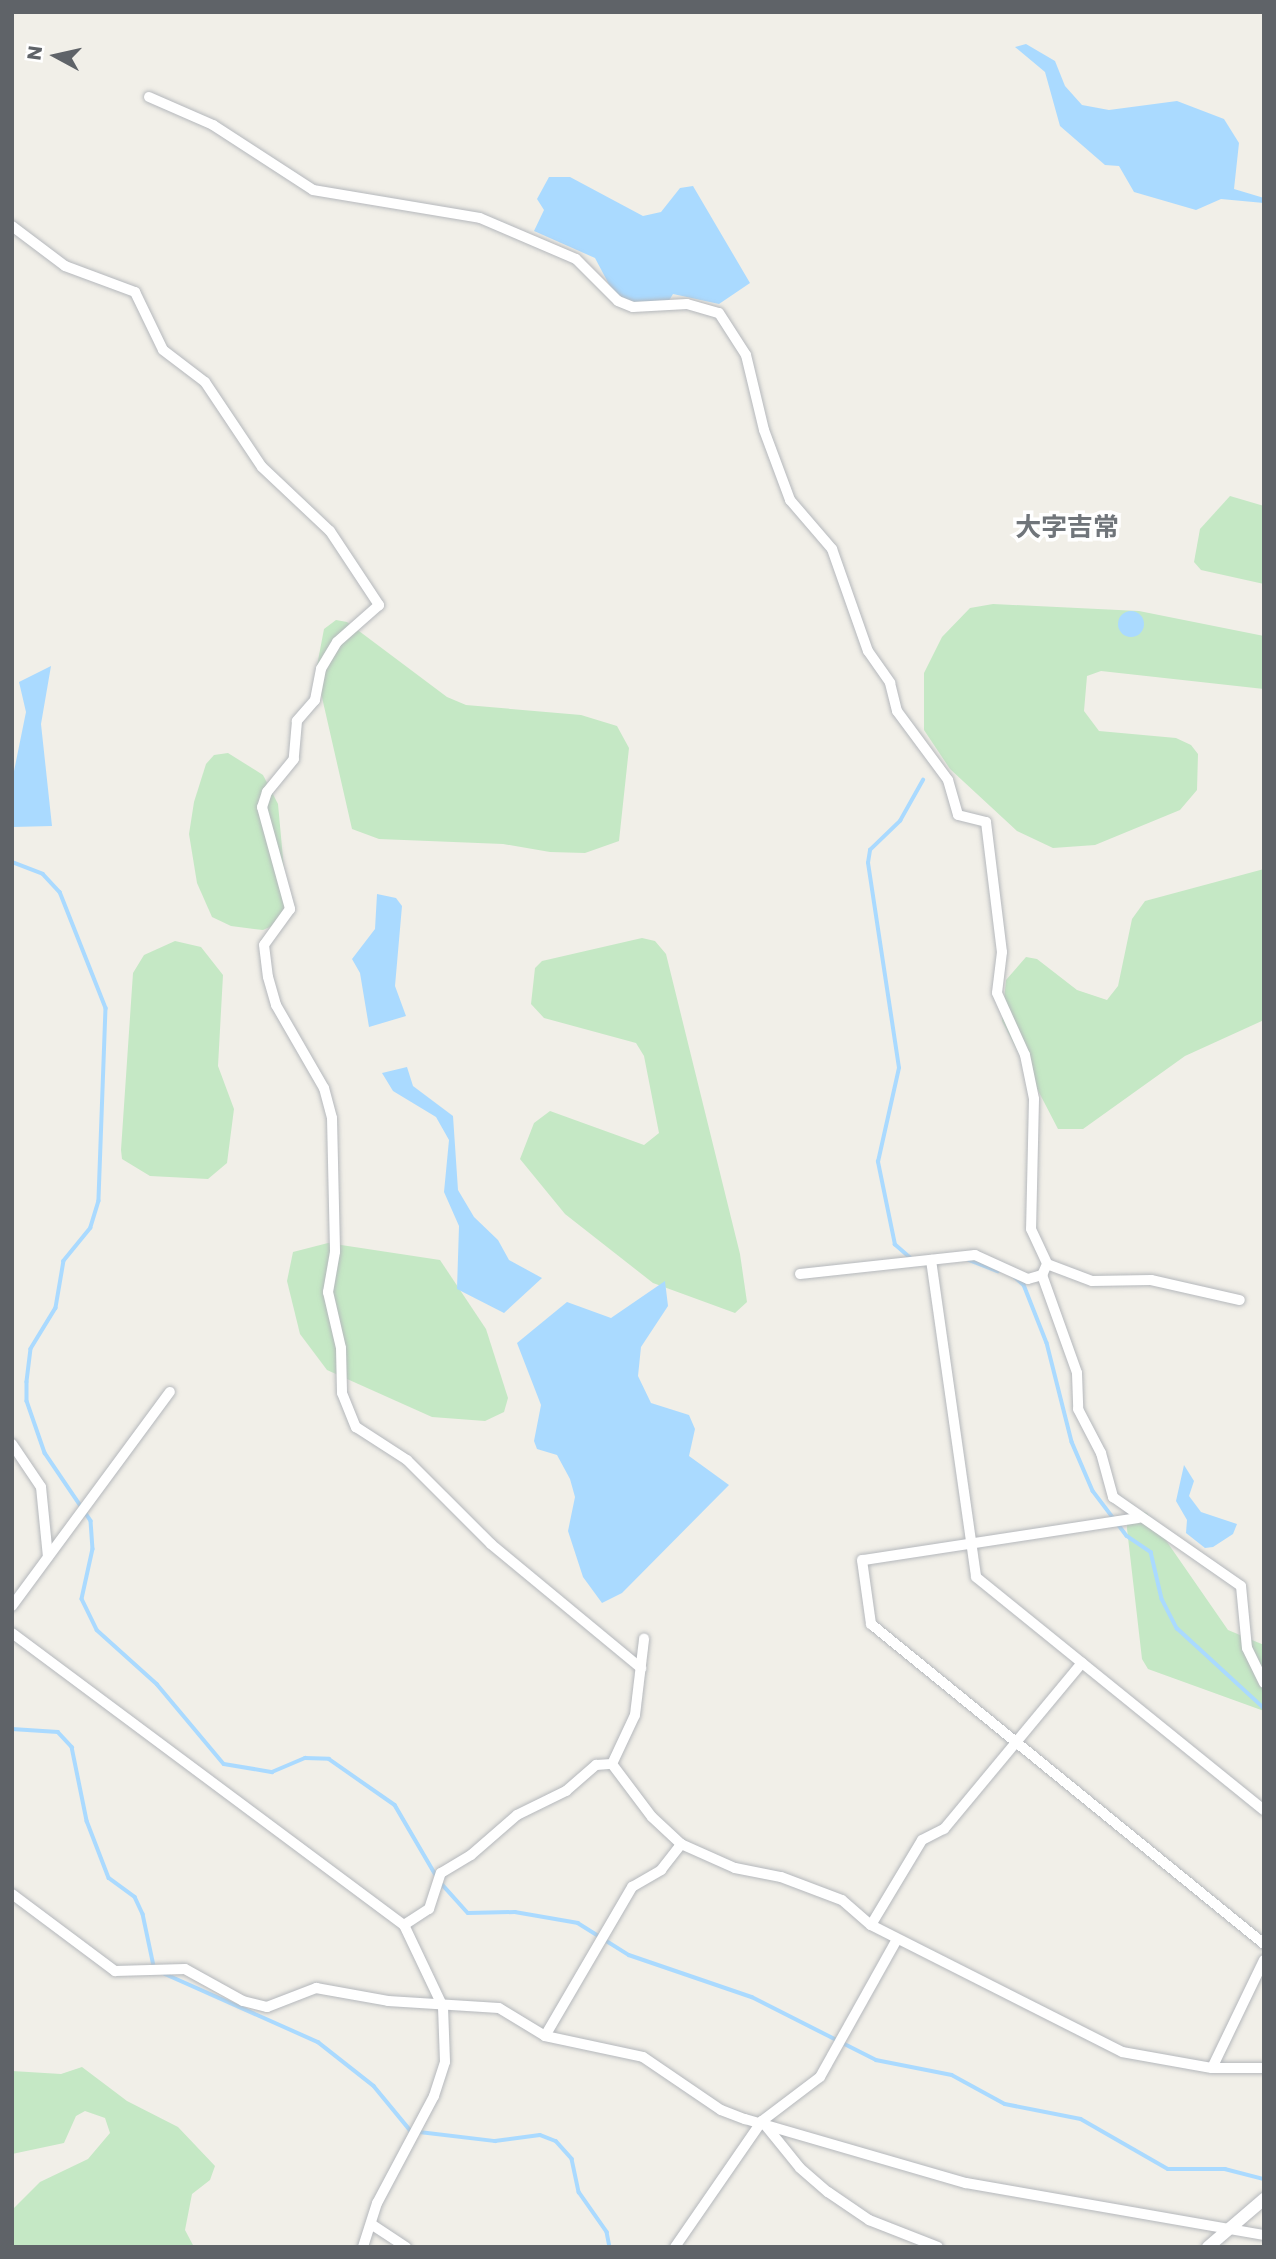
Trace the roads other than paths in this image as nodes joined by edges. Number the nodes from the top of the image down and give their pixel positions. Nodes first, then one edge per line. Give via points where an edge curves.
1 (149, 97) dead end
2 (12, 226) edge
3 (931, 1260) junction
4 (1044, 1269) junction
5 (800, 1273) dead end
6 (1240, 1300) dead end
7 (170, 1392) dead end
8 (12, 1444) edge
9 (1138, 1518) junction
10 (970, 1544) junction
11 (48, 1557) junction
12 (12, 1606) edge
13 (12, 1633) edge
14 (644, 1639) dead end
15 (1082, 1663) junction
16 (641, 1668) junction
17 (1264, 1683) edge
18 (1017, 1743) junction
19 (612, 1764) junction
20 (1264, 1810) edge
21 (681, 1844) junction
22 (12, 1894) edge
23 (404, 1925) junction
24 (871, 1926) junction
25 (897, 1939) junction
26 (1264, 1944) edge
27 (1264, 1960) edge
28 (443, 2007) junction
29 (545, 2036) junction
30 (1212, 2068) junction
31 (1264, 2068) edge
32 (762, 2120) junction
33 (1264, 2199) edge
34 (371, 2224) junction
35 (1228, 2227) junction
36 (1264, 2235) edge
37 (363, 2247) edge
38 (406, 2247) edge
39 (675, 2247) edge
40 (939, 2247) edge
41 (1208, 2247) edge

1 - 4 street via 213,125 313,190 480,219 576,259 618,300 633,307 687,304 719,313 746,355 764,430 790,499 806,512 832,549 868,651 890,682 897,711 948,780 958,815 986,822 1002,952 997,993 1025,1055 1034,1099 1031,1229
2 - 16 street via 65,266 135,292 163,350 205,382 262,467 330,531 379,605 337,642 321,669 315,700 297,721 295,759 267,792 262,807 290,909 264,946 268,977 276,1004 324,1088 332,1118 335,1252 328,1292 341,1348 342,1393 356,1427 407,1460 491,1544
3 - 4 street via 975,1255 1028,1279
3 - 5 street
3 - 10 street
4 - 6 street via 1092,1281 1151,1280
4 - 9 street via 1077,1373 1078,1409 1101,1453 1113,1497
7 - 11 street
8 - 11 street via 41,1487
9 - 10 street
9 - 17 street via 1241,1586 1247,1648
10 - 15 street via 976,1577
10 - 18 street via 862,1560 870,1624
11 - 12 street
13 - 23 street
14 - 16 street
15 - 18 street
15 - 20 street
16 - 19 street via 635,1715
18 - 24 street via 944,1829 922,1840
18 - 26 street
19 - 21 street via 652,1816
19 - 23 street via 596,1765 566,1791 517,1815 471,1856 441,1873 429,1909
21 - 24 street via 735,1868 781,1877 842,1900
21 - 29 street via 661,1870 632,1887
22 - 28 street via 115,1972 185,1969 243,2001 267,2007 316,1988
23 - 28 street
24 - 25 street
25 - 30 street via 1122,2052
25 - 32 street via 820,2077
27 - 30 street
28 - 29 street via 499,2008
28 - 34 street via 445,2063 434,2096
29 - 32 street via 643,2057 721,2110
30 - 31 street
32 - 35 street via 966,2183
32 - 39 street
32 - 40 street via 800,2168 828,2192 869,2220
33 - 35 street
34 - 37 street
34 - 38 street
35 - 36 street
35 - 41 street

